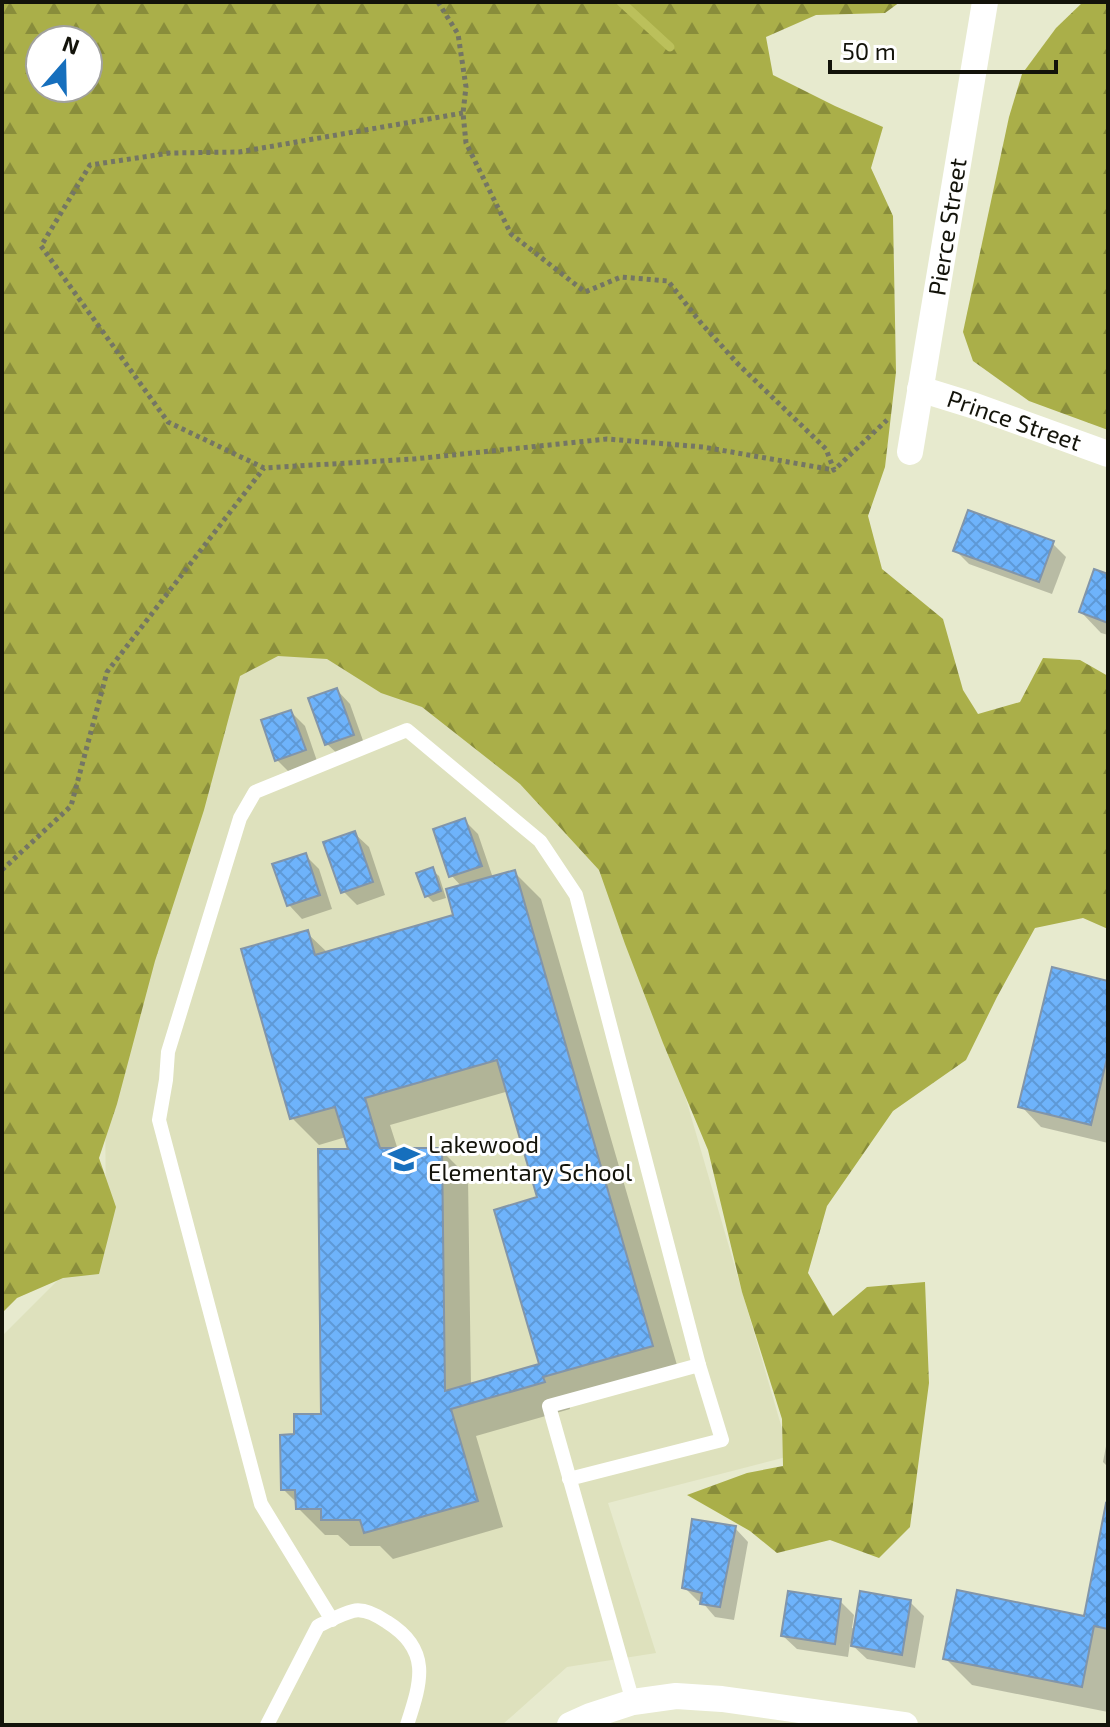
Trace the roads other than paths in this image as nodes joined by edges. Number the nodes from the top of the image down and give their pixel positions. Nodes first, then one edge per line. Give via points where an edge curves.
1 (985, 2) edge
2 (920, 389) junction
3 (910, 452) dead end
4 (1108, 454) edge
5 (699, 1365) junction
6 (569, 1479) junction
7 (332, 1620) junction
8 (633, 1702) junction
9 (267, 1725) edge
10 (407, 1725) edge
11 (570, 1725) edge
12 (905, 1725) edge

1 - 2 street, Pierce Street
2 - 3 street, Pierce Street
2 - 4 street, Prince Street
5 - 6 lane via 549,1406
5 - 6 lane via 722,1440
5 - 7 lane via 576,895 540,841 407,730 255,792 240,818 168,1052 159,1120 261,1504
6 - 8 lane
7 - 9 lane via 318,1626
7 - 10 lane via 356,1610 376,1615 400,1630 416,1649 420,1669
8 - 11 street
8 - 12 street via 676,1696 722,1699

